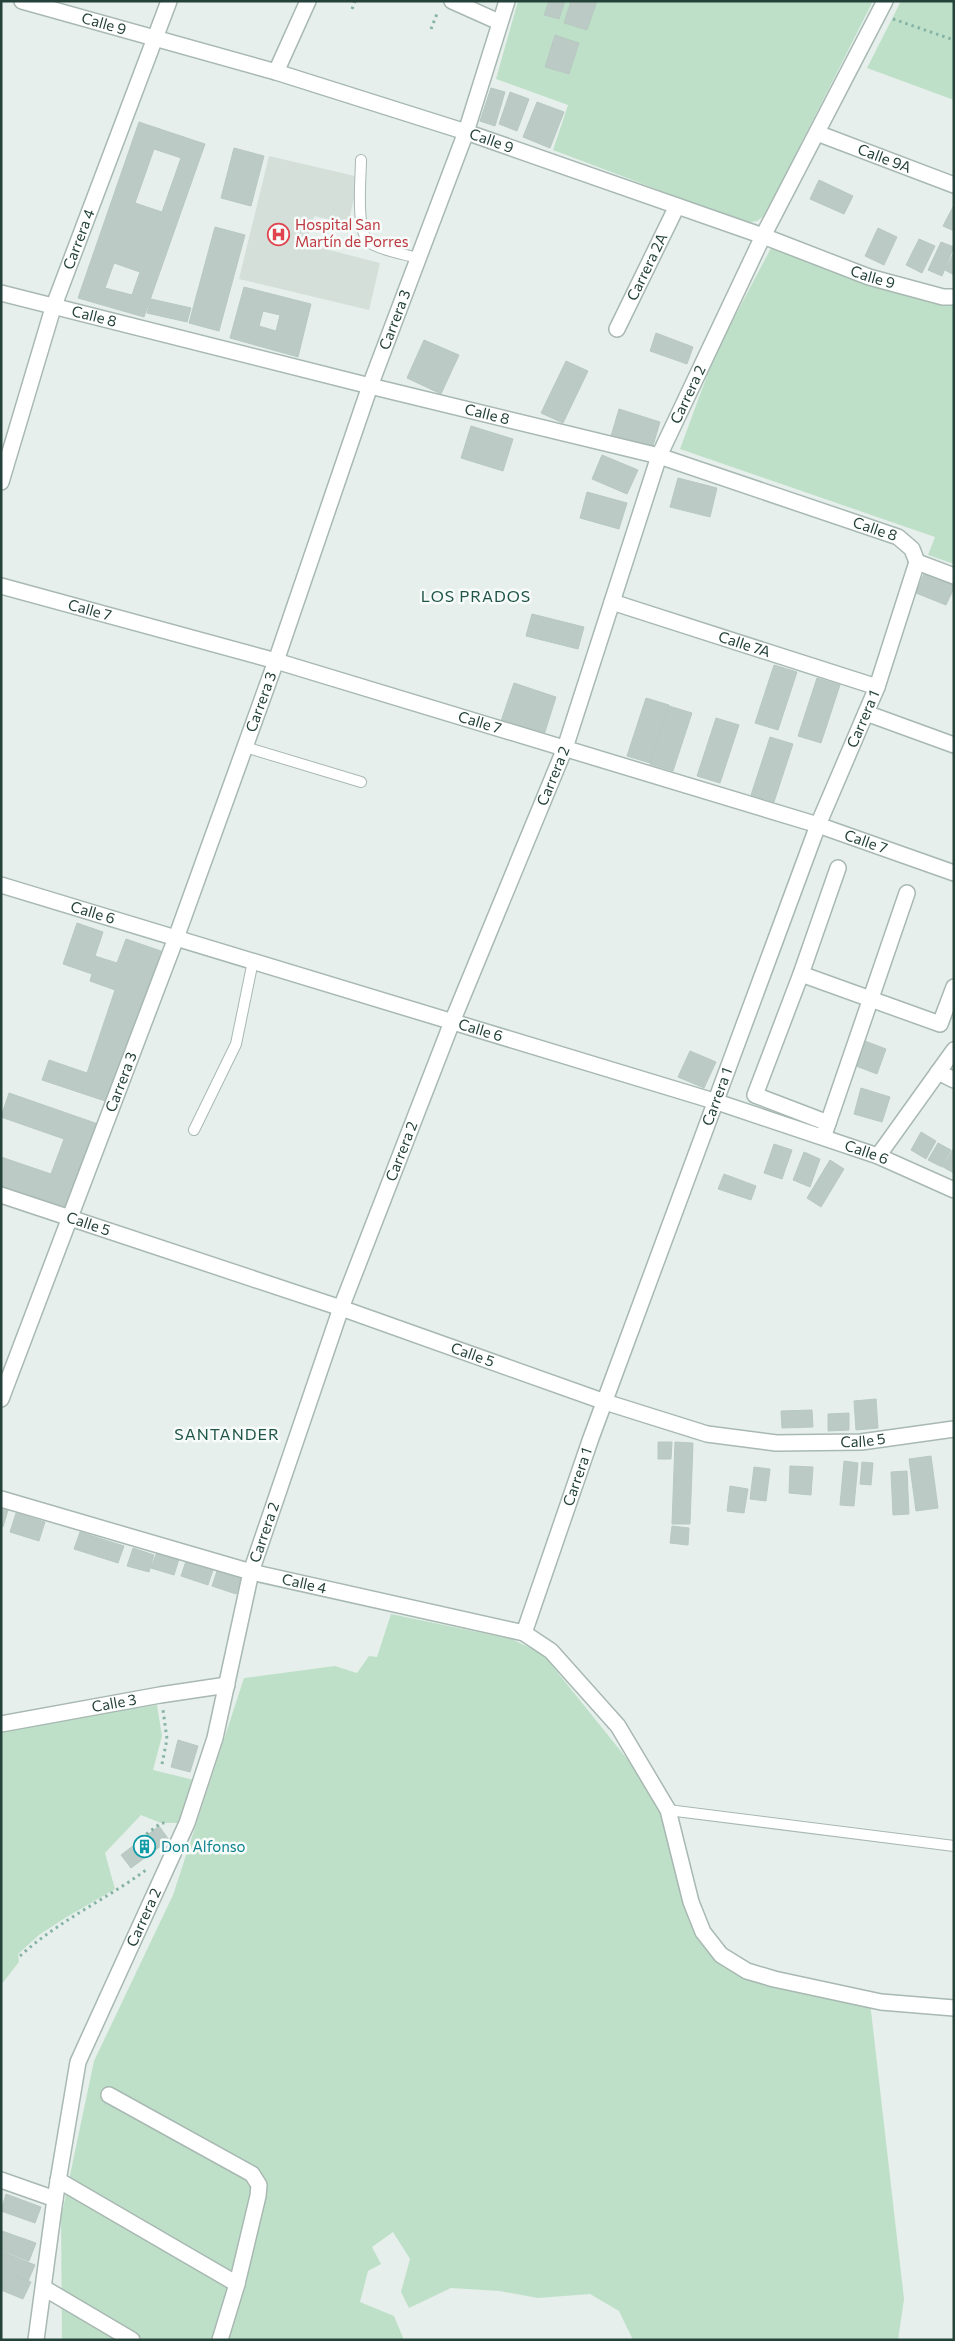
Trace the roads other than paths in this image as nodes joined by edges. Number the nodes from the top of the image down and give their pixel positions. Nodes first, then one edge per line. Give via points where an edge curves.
1 (22, 1) edge
2 (169, 1) edge
3 (308, 1) edge
4 (452, 1) edge
5 (507, 1) edge
6 (881, 8) edge
7 (499, 22) junction
8 (154, 38) junction
9 (276, 72) junction
10 (466, 132) junction
11 (816, 133) junction
12 (361, 160) dead end
13 (954, 185) edge
14 (677, 206) junction
15 (763, 236) junction
16 (418, 258) junction
17 (1, 293) edge
18 (954, 297) edge
19 (53, 308) junction
20 (617, 330) dead end
21 (370, 386) junction
22 (660, 456) junction
23 (1, 482) edge
24 (917, 562) junction
25 (954, 576) edge
26 (1, 586) edge
27 (612, 602) junction
28 (276, 661) junction
29 (877, 687) junction
30 (866, 713) junction
31 (954, 745) edge
32 (245, 747) junction
33 (565, 748) junction
34 (361, 782) dead end
35 (818, 825) junction
36 (838, 868) dead end
37 (954, 873) edge
38 (1, 885) edge
39 (907, 893) dead end
40 (176, 938) junction
41 (253, 961) junction
42 (801, 974) junction
43 (954, 987) edge
44 (870, 1000) junction
45 (452, 1022) junction
46 (954, 1050) edge
47 (938, 1072) junction
48 (954, 1080) edge
49 (717, 1102) junction
50 (194, 1130) dead end
51 (825, 1131) junction
52 (878, 1156) junction
53 (954, 1190) edge
54 (1, 1195) edge
55 (71, 1219) junction
56 (341, 1308) junction
57 (1, 1399) edge
58 (605, 1402) junction
59 (954, 1429) edge
60 (1, 1499) edge
61 (251, 1572) junction
62 (524, 1632) junction
63 (227, 1685) junction
64 (1, 1724) edge
65 (668, 1810) junction
66 (954, 1846) edge
67 (954, 2008) edge
68 (109, 2095) dead end
69 (1, 2180) edge
70 (58, 2180) junction
71 (55, 2199) junction
72 (236, 2284) junction
73 (44, 2288) junction
74 (36, 2340) edge
75 (132, 2340) edge
76 (220, 2340) edge

1 - 8 street, Calle 9
2 - 8 street, Carrera 4
3 - 9 street
4 - 7 street
5 - 7 street, Carrera 3
6 - 11 street, Carrera 2
7 - 10 street, Carrera 3
8 - 9 street, Calle 9
8 - 19 street, Carrera 4
9 - 10 street, Calle 9
10 - 14 street, Calle 9
10 - 16 street, Carrera 3
11 - 13 street, Calle 9A
11 - 15 street, Carrera 2
12 - 16 lane via 361,224 364,235 370,243
14 - 15 street, Calle 9
14 - 20 street, Carrera 2A
15 - 18 street, Calle 9 via 869,277 943,297
15 - 22 street, Carrera 2
16 - 21 street, Carrera 3
17 - 19 street, Calle 8
19 - 21 street, Calle 8
19 - 23 street, Carrera 4
21 - 22 street, Calle 8
21 - 28 street, Carrera 3
22 - 24 street, Calle 8 via 898,537 912,549
22 - 27 street, Carrera 2
24 - 25 street
24 - 29 street, Carrera 1
26 - 28 street, Calle 7
27 - 29 street, Calle 7A
27 - 33 street, Carrera 2
28 - 32 street, Carrera 3
28 - 33 street, Calle 7
29 - 30 street, Carrera 1
30 - 31 street
30 - 35 street, Carrera 1
32 - 34 lane
32 - 40 street, Carrera 3
33 - 35 street, Calle 7
33 - 45 street, Carrera 2
35 - 37 street, Calle 7
35 - 49 street, Carrera 1
36 - 42 street
38 - 40 street, Calle 6
39 - 44 street
40 - 41 street, Calle 6
40 - 55 street, Carrera 3
41 - 45 street, Calle 6
41 - 50 lane via 236,1044
42 - 44 street
42 - 51 street via 755,1095
43 - 44 street via 940,1024
44 - 51 street
45 - 49 street, Calle 6
45 - 56 street, Carrera 2
46 - 47 street
47 - 48 street
47 - 52 street
49 - 51 street, Calle 6
49 - 58 street, Carrera 1
51 - 52 street, Calle 6
52 - 53 street, Calle 6
54 - 55 street, Calle 5
55 - 56 street, Calle 5
55 - 57 street, Carrera 3
56 - 58 street, Calle 5
56 - 61 street, Carrera 2
58 - 59 street, Calle 5 via 707,1434 776,1443 861,1442
58 - 62 street, Carrera 1
60 - 61 street, Calle 4
61 - 62 street, Calle 4
61 - 63 street, Carrera 2
62 - 65 street via 551,1651 618,1726
63 - 64 street, Calle 3
63 - 70 street, Carrera 2 via 215,1738 187,1823 78,2062
65 - 66 lane
65 - 67 street via 691,1902 703,1932 721,1955 748,1971 774,1979 881,2002
68 - 72 street via 252,2174 259,2185 258,2196
69 - 71 street
70 - 71 street, Carrera 2
70 - 72 street
71 - 73 street, Carrera 2
72 - 76 street
73 - 74 street, Carrera 2
73 - 75 street

